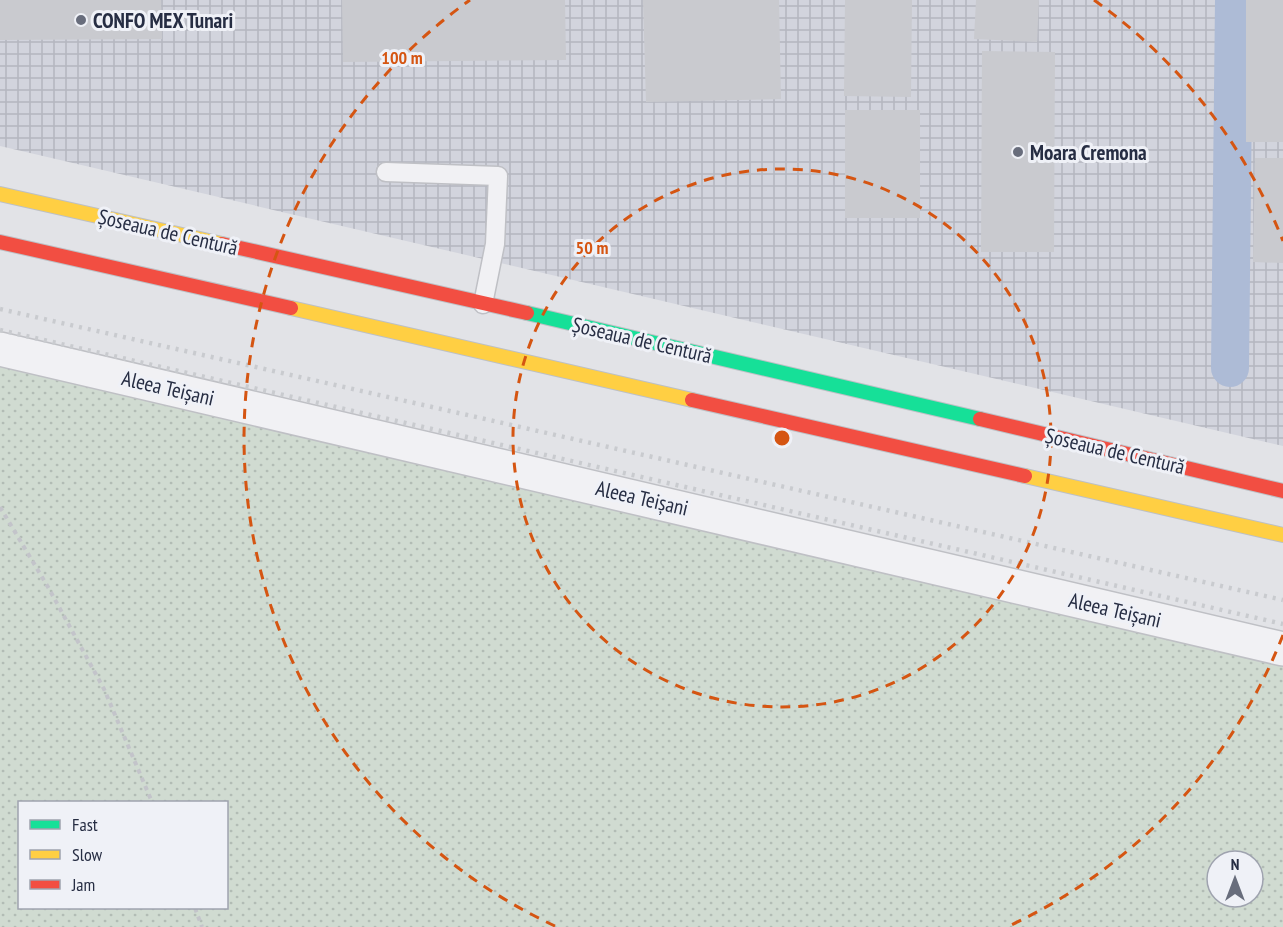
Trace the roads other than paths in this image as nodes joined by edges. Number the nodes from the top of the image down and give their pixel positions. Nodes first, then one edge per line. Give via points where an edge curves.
1 (386, 172) dead end
2 (0, 194) edge
3 (0, 243) edge
4 (483, 304) junction
5 (0, 349) edge
6 (1283, 491) edge
7 (1283, 535) edge
8 (1283, 650) edge

1 - 4 lane via 498,176 495,244
2 - 4 main road, Șoseaua de Centură
3 - 7 main road
4 - 6 main road, Șoseaua de Centură
5 - 8 street, Aleea Teișani

